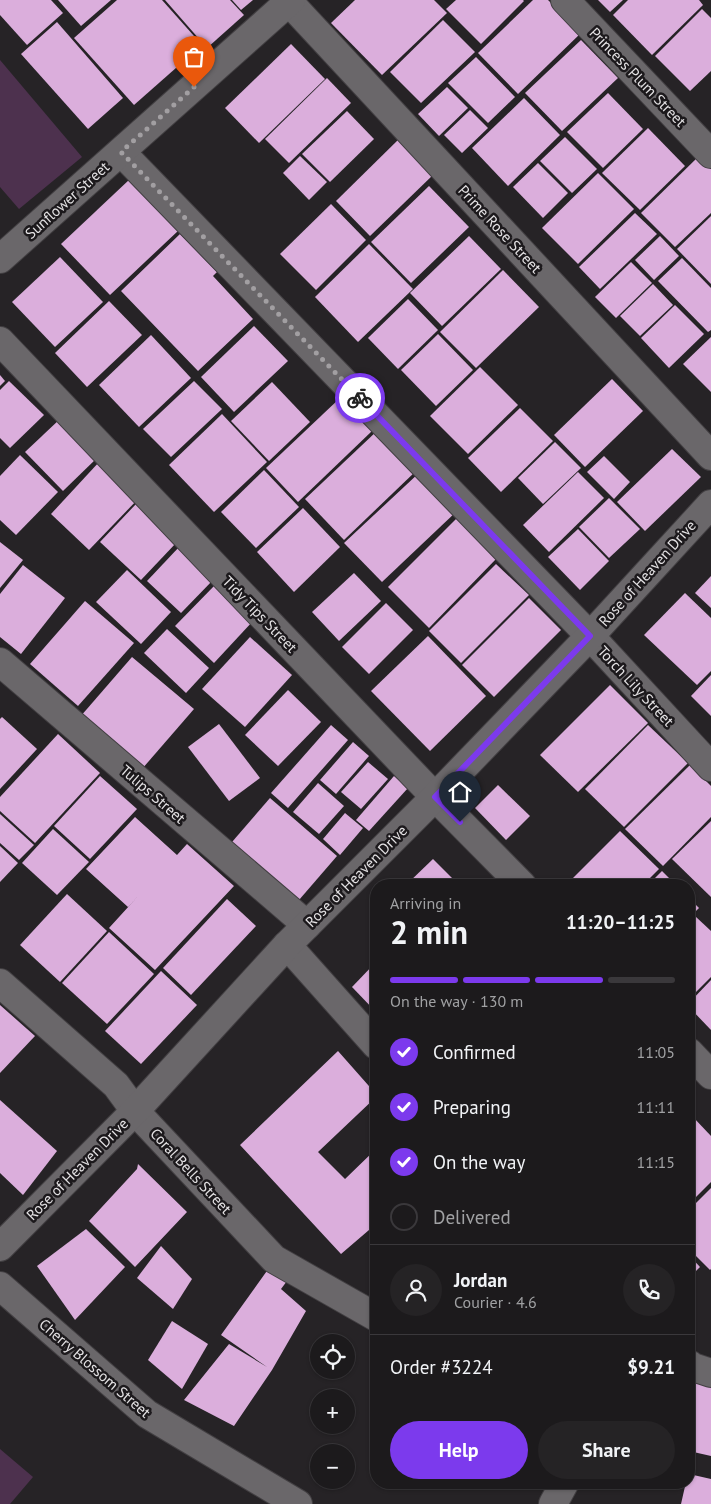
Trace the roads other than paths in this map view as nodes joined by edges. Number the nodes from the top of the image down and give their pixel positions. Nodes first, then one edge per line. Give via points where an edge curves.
1 (565, 0) edge
2 (290, 1) edge
3 (121, 152) junction
4 (711, 154) edge
5 (0, 259) edge
6 (0, 341) edge
7 (711, 456) edge
8 (711, 504) edge
9 (590, 636) junction
10 (0, 662) edge
11 (711, 768) edge
12 (435, 797) junction
13 (516, 879) edge
14 (307, 926) junction
15 (287, 945) junction
16 (0, 982) edge
17 (370, 1039) edge
18 (695, 1058) edge
19 (711, 1075) edge
20 (135, 1111) junction
21 (0, 1246) edge
22 (0, 1286) edge
23 (370, 1314) edge
24 (695, 1369) edge
25 (711, 1373) edge
26 (561, 1489) edge
27 (298, 1504) edge
28 (553, 1504) edge

1 - 4 street, Princess Plum Street
2 - 3 street, Sunflower Street
2 - 7 street, Prime Rose Street
3 - 5 street, Sunflower Street
3 - 9 street, Torch Lily Street
6 - 12 street, Tidy Tips Street
8 - 9 street, Rose of Heaven Drive
9 - 11 street, Torch Lily Street
9 - 12 street, Rose of Heaven Drive
10 - 14 street, Tulips Street
12 - 13 street, Tidy Tips Street
12 - 14 street, Rose of Heaven Drive
14 - 15 street, Rose of Heaven Drive
15 - 17 street
15 - 20 street, Rose of Heaven Drive
16 - 20 street, Coral Bells Street via 116,1085
18 - 19 street
20 - 21 street, Rose of Heaven Drive
20 - 23 street, Coral Bells Street via 274,1259
22 - 27 street, Cherry Blossom Street via 147,1414
24 - 25 street
26 - 28 street

